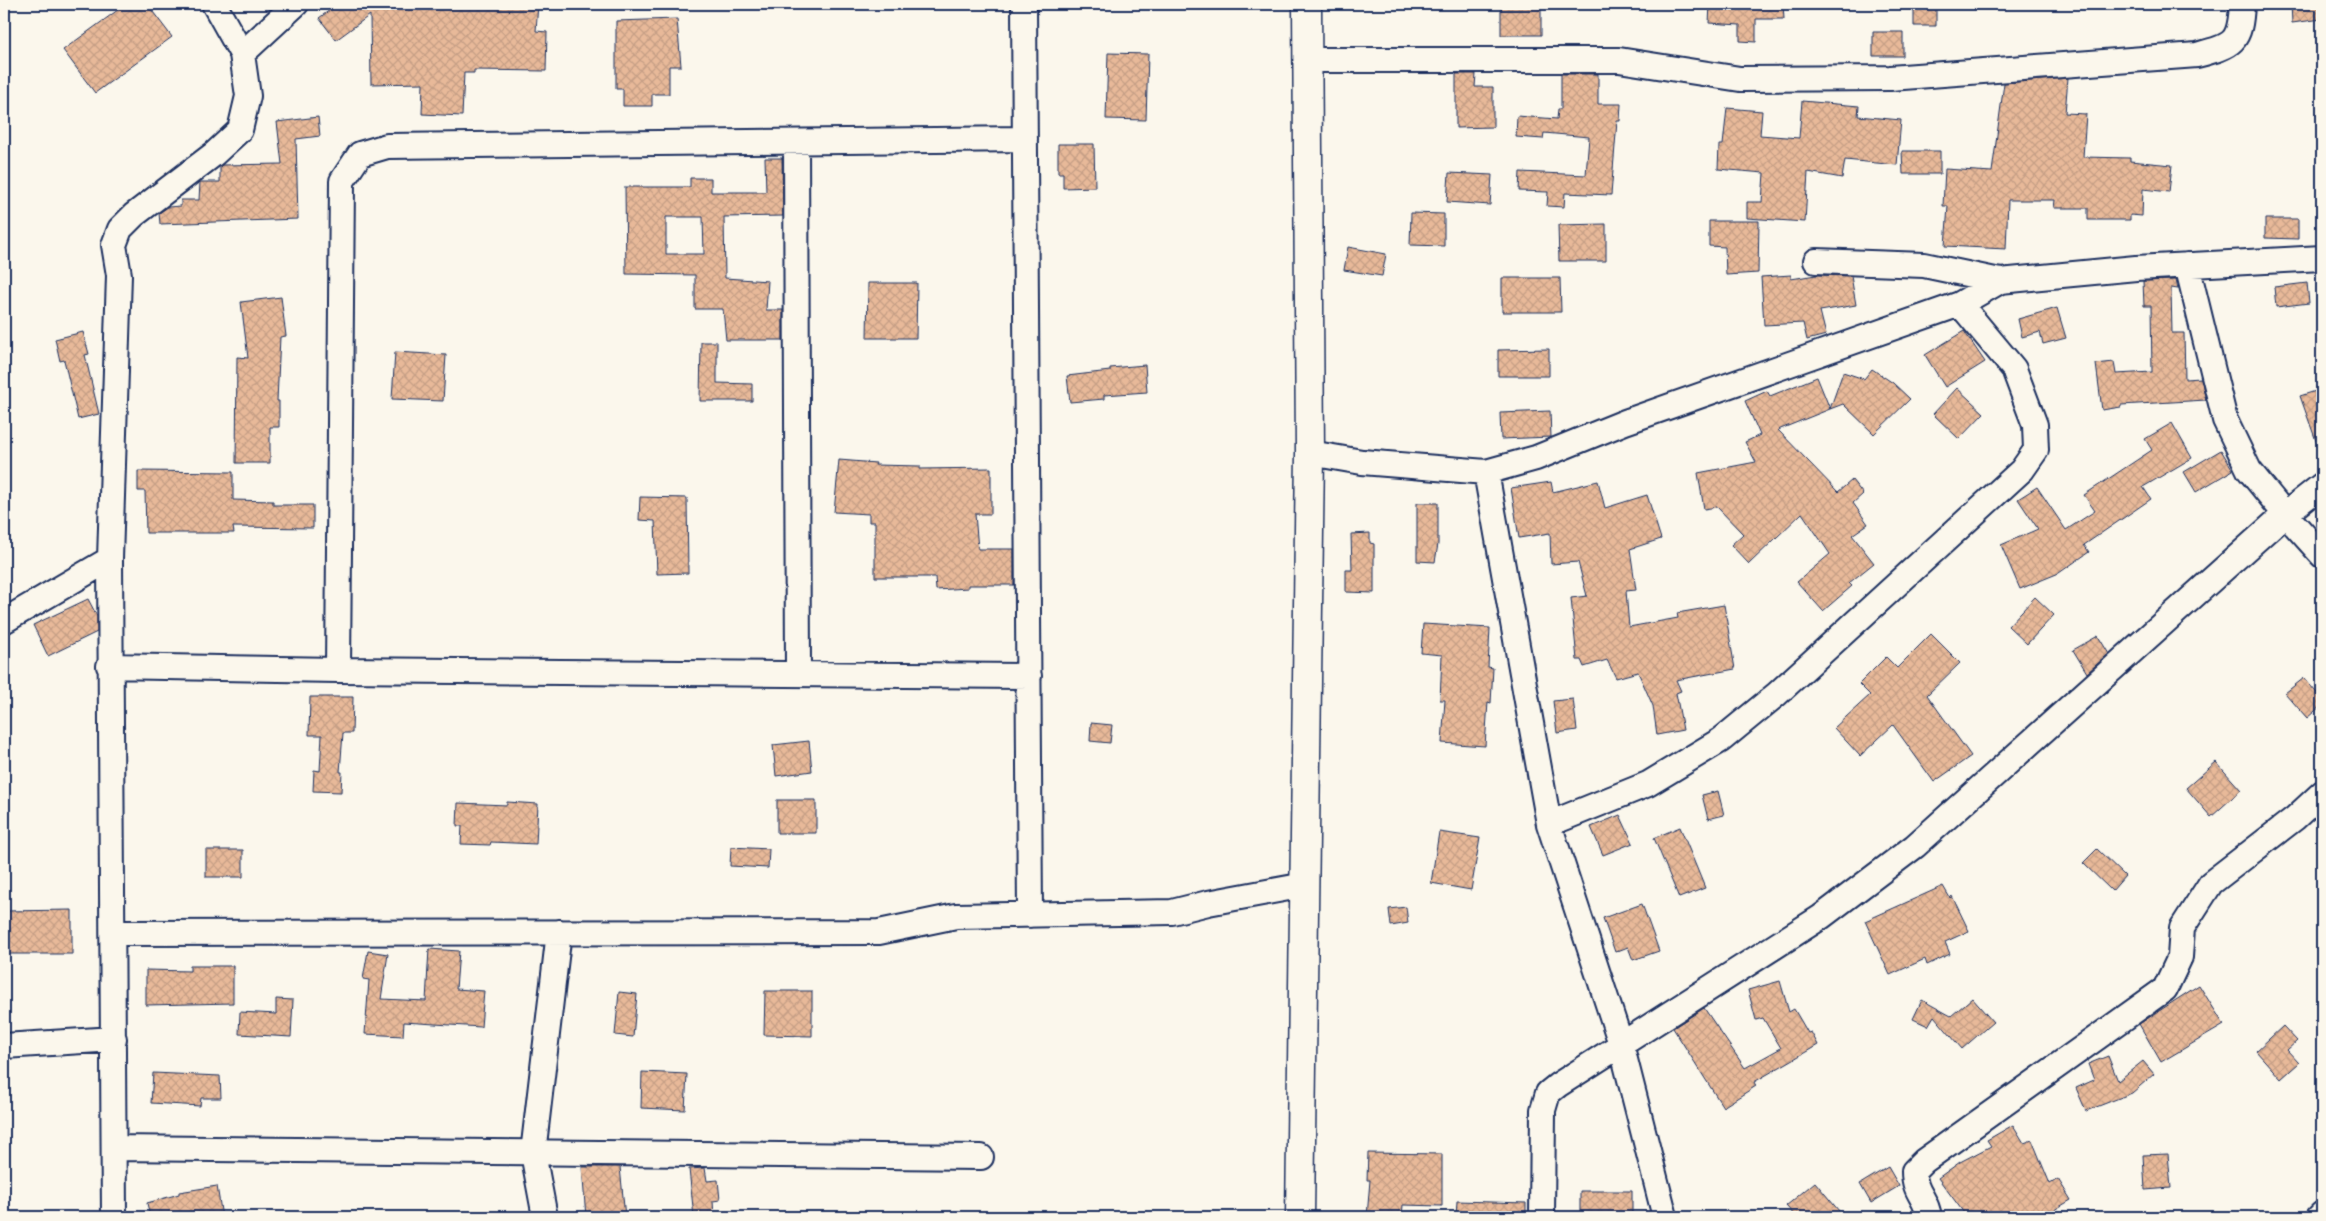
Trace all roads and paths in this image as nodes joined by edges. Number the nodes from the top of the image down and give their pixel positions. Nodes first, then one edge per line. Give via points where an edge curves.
1 (214, 4) edge
2 (296, 4) edge
3 (1024, 4) edge
4 (1307, 4) edge
5 (2242, 4) edge
6 (242, 54) junction
7 (1308, 60) junction
8 (1025, 139) junction
9 (796, 142) junction
10 (2322, 258) edge
11 (1816, 261) dead end
12 (2187, 264) junction
13 (2000, 281) junction
14 (1960, 304) junction
15 (1310, 453) junction
16 (1486, 472) junction
17 (2322, 485) edge
18 (2285, 514) junction
19 (2322, 556) edge
20 (110, 559) junction
21 (4, 621) edge
22 (109, 666) junction
23 (338, 670) junction
24 (798, 674) junction
25 (1029, 676) junction
26 (2322, 794) edge
27 (1549, 824) junction
28 (1305, 885) junction
29 (1030, 915) junction
30 (559, 932) junction
31 (114, 933) junction
32 (114, 1039) junction
33 (1621, 1044) junction
34 (4, 1046) edge
35 (114, 1148) junction
36 (533, 1153) junction
37 (981, 1157) dead end
38 (2322, 1214) edge
39 (114, 1217) edge
40 (545, 1217) edge
41 (1300, 1217) edge
42 (1542, 1217) edge
43 (1665, 1217) edge
44 (1929, 1217) edge
45 (2319, 1217) edge

1 - 6 street
2 - 6 street
3 - 8 street
4 - 7 street
5 - 7 street via 2241,24 2235,39 2223,48 2198,55 1890,78 1740,79 1619,60
6 - 20 street via 248,96 240,130 134,215 120,229 114,244 119,275
7 - 15 street
8 - 9 street
8 - 25 street
9 - 23 street via 387,146 360,154 342,181
9 - 24 street
10 - 12 street
11 - 13 street via 1924,264
12 - 13 street
12 - 18 street via 2225,420 2249,470
13 - 14 street
14 - 16 street via 1625,422 1536,458
14 - 27 street via 2014,369 2035,425 2036,450 2022,470 1777,694 1721,740 1648,784
15 - 16 street via 1362,462
15 - 28 street
16 - 27 street
17 - 18 street
18 - 19 street
18 - 33 street via 1916,846 1821,917
20 - 21 street
20 - 22 street
22 - 23 street
22 - 31 street
23 - 24 street
24 - 25 street
25 - 29 street
26 - 44 street via 2211,883 2182,928 2180,957 2165,988 1914,1171 1914,1186 1927,1204
27 - 33 street
28 - 29 street via 1172,912
28 - 41 street
29 - 30 street via 956,916 879,932
30 - 31 street
30 - 36 street
31 - 32 street
32 - 34 street
32 - 35 street
33 - 42 street via 1548,1093 1543,1110
33 - 43 street
35 - 36 street
35 - 39 street
36 - 37 street
36 - 40 street
38 - 45 street

